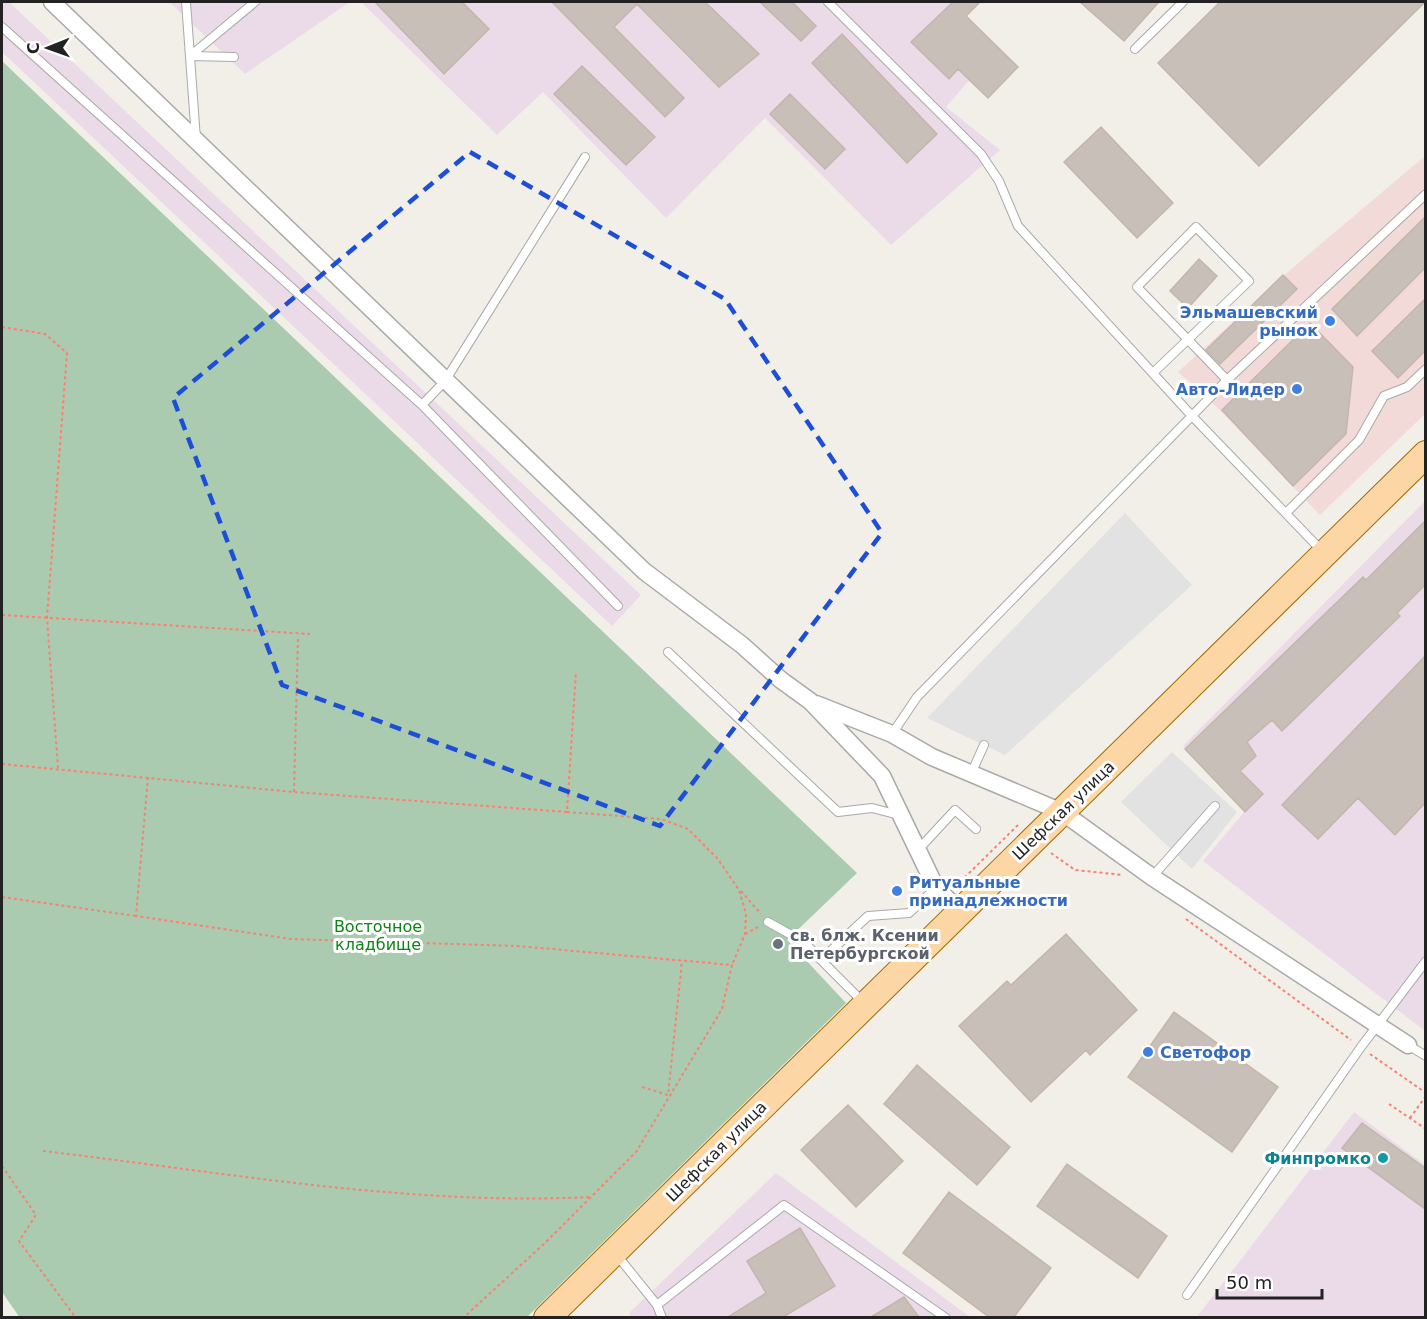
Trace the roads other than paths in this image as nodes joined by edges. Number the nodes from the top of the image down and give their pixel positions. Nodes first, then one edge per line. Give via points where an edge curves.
1 (52, 2) edge
2 (186, 2) edge
3 (255, 2) edge
4 (828, 2) edge
5 (1183, 2) edge
6 (2, 27) edge
7 (1136, 49) dead end
8 (190, 56) junction
9 (234, 57) dead end
10 (196, 139) junction
11 (585, 157) dead end
12 (1425, 194) edge
13 (1188, 340) junction
14 (1425, 369) edge
15 (1153, 374) junction
16 (1227, 380) junction
17 (445, 381) junction
18 (422, 405) junction
19 (1192, 416) junction
20 (1425, 454) edge
21 (1286, 513) junction
22 (1318, 546) junction
23 (618, 606) dead end
24 (668, 652) dead end
25 (810, 701) junction
26 (892, 734) junction
27 (984, 745) dead end
28 (971, 774) junction
29 (1215, 806) dead end
30 (1062, 812) junction
31 (900, 815) junction
32 (976, 829) dead end
33 (918, 851) junction
34 (1152, 877) junction
35 (947, 899) junction
36 (768, 922) road end
37 (821, 960) junction
38 (1425, 961) edge
39 (865, 1004) junction
40 (1379, 1023) junction
41 (1408, 1045) joint
42 (1425, 1056) edge
43 (614, 1252) junction
44 (1187, 1295) dead end
45 (657, 1305) junction
46 (547, 1317) edge
47 (662, 1317) edge
48 (946, 1317) edge

1 - 10 street
2 - 8 lane
3 - 8 lane
4 - 15 lane via 981,154 999,181 1018,226
5 - 7 lane
6 - 18 lane
8 - 9 lane
8 - 10 lane
10 - 17 street
11 - 17 lane
12 - 16 lane
13 - 13 lane via 1249,281 1196,227 1137,286
13 - 15 lane
13 - 16 lane
14 - 21 lane via 1407,387 1384,396 1359,440
15 - 19 lane
16 - 19 lane
17 - 18 lane
17 - 25 street via 644,571
18 - 23 lane
19 - 21 lane
19 - 26 lane via 917,697
20 - 22 main road, Шефская улица
21 - 22 lane
22 - 30 main road, Шефская улица
24 - 31 lane via 838,812 872,808
25 - 26 street
25 - 31 street via 882,776
26 - 28 street
27 - 28 lane
28 - 30 street
29 - 34 lane
30 - 34 street
30 - 35 main road, Шефская улица
31 - 33 street
32 - 33 lane via 955,810
33 - 35 street
34 - 40 street
35 - 37 lane via 909,913 868,916
35 - 39 main road, Шефская улица
36 - 37 lane via 804,942
37 - 39 lane
38 - 40 lane
39 - 43 main road, Шефская улица
40 - 41 street
40 - 44 lane
41 - 42 lane
43 - 45 lane
43 - 46 main road, Шефская улица
45 - 47 lane
45 - 48 lane via 784,1205

